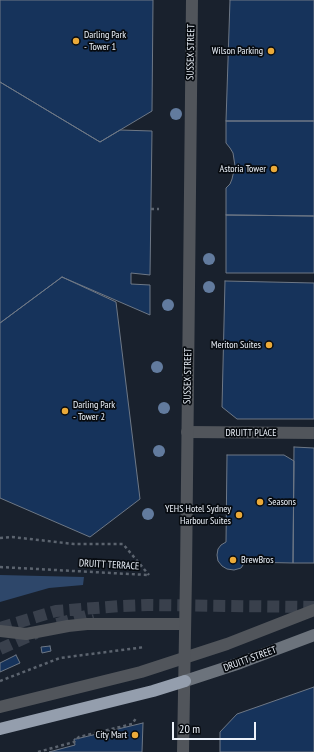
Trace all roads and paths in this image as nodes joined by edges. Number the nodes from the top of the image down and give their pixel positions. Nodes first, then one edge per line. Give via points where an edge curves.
1 (192, 0) edge
2 (151, 209) dead end
3 (159, 209) dead end
4 (187, 432) junction
5 (314, 433) edge
6 (0, 538) edge
7 (0, 567) edge
8 (314, 610) edge
9 (185, 624) junction
10 (0, 631) edge
11 (314, 635) edge
12 (150, 646) dead end
13 (185, 658) junction
14 (0, 680) edge
15 (184, 681) junction
16 (0, 706) edge
17 (137, 717) dead end
18 (0, 728) edge
19 (40, 752) edge
20 (184, 752) edge

1 - 4 street, SUSSEX STREET
2 - 3 path
4 - 5 street, DRUITT PLACE
4 - 9 street, SUSSEX STREET
6 - 7 path, DRUITT TERRACE via 74,544 123,544 149,575
8 - 13 street
9 - 10 street via 87,624 26,634
9 - 13 street, SUSSEX STREET
11 - 15 main road, DRUITT STREET
12 - 14 path via 60,658
13 - 15 street, SUSSEX STREET
13 - 16 street via 141,672
15 - 18 highway via 153,692
15 - 20 street, SUSSEX STREET
17 - 19 path via 132,724 79,737 74,742

